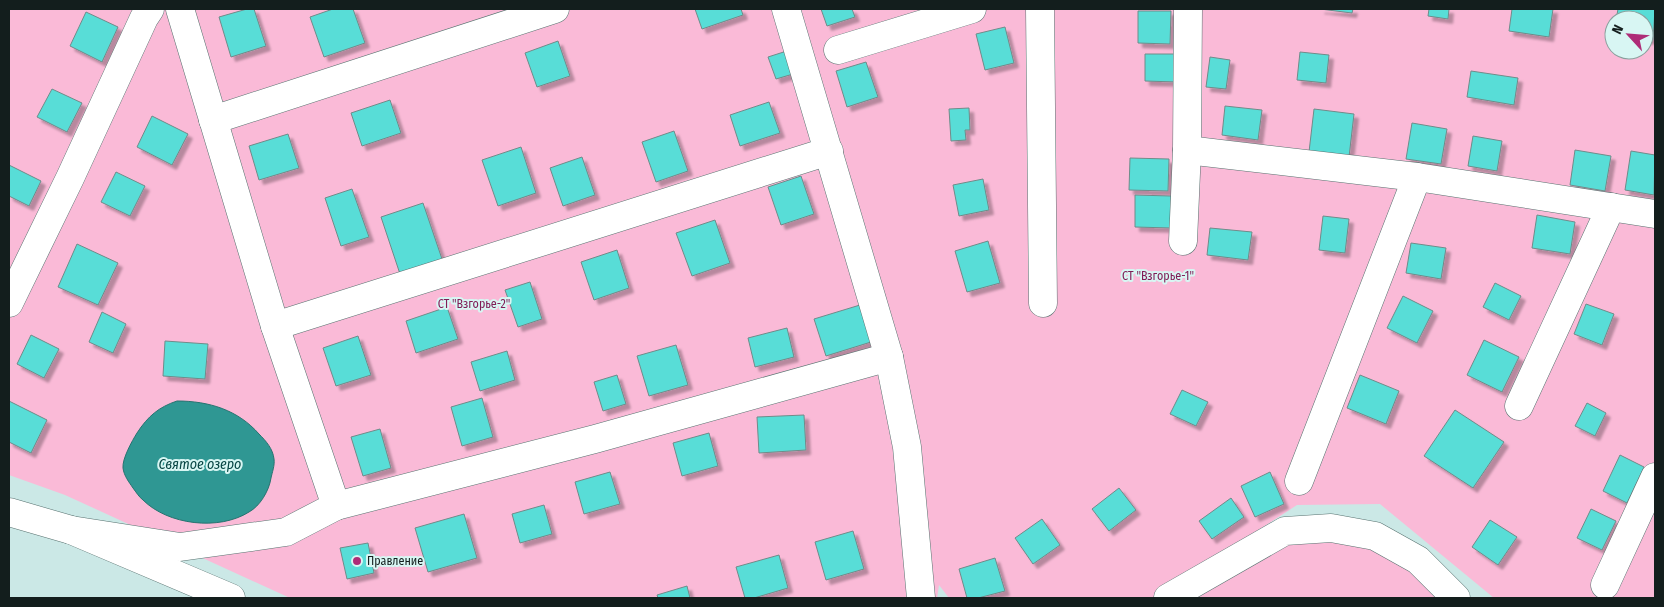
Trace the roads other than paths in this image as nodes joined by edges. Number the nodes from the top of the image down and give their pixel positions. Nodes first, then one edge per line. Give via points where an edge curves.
1 (150, 9) edge
2 (180, 9) edge
3 (555, 9) edge
4 (786, 9) edge
5 (972, 9) edge
6 (1040, 9) edge
7 (1188, 9) edge
8 (838, 50) dead end
9 (213, 120) junction
10 (1187, 150) junction
11 (829, 151) junction
12 (1417, 177) junction
13 (1611, 207) junction
14 (1655, 214) edge
15 (1183, 241) dead end
16 (9, 303) edge
17 (1044, 303) dead end
18 (275, 326) junction
19 (889, 357) junction
20 (1519, 406) dead end
21 (1655, 477) edge
22 (1299, 481) dead end
23 (336, 506) junction
24 (9, 512) edge
25 (71, 530) junction
26 (1605, 585) dead end
27 (918, 597) edge
28 (231, 598) edge
29 (1168, 598) edge
30 (1456, 598) edge

1 - 16 street
2 - 9 street
3 - 9 street
4 - 11 street
5 - 8 street
6 - 17 street
7 - 10 street
9 - 18 street
10 - 12 street
10 - 15 street
11 - 18 street
11 - 19 street
12 - 13 street
12 - 22 street
13 - 14 street
13 - 20 street
18 - 23 street
19 - 23 street
19 - 27 street via 907,447
21 - 26 street
23 - 25 street via 286,532 180,547
24 - 25 street
25 - 28 street
29 - 30 street via 1284,531 1331,528 1375,536 1418,560

